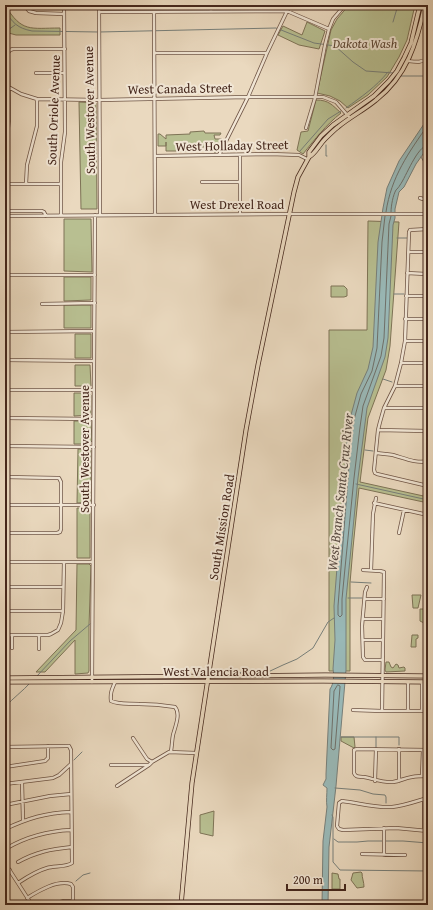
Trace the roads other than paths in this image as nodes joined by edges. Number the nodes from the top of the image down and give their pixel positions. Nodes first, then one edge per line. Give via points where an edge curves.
1 (24, 5) edge
2 (64, 5) edge
3 (99, 5) edge
4 (211, 5) edge
5 (290, 5) edge
6 (345, 5) edge
7 (420, 5) edge
8 (425, 5) edge
9 (211, 11) junction
10 (287, 11) junction
11 (99, 12) junction
12 (154, 12) junction
13 (64, 14) junction
14 (329, 29) junction
15 (416, 35) junction
16 (64, 49) junction
17 (267, 52) junction
18 (154, 53) junction
19 (428, 58) edge
20 (408, 61) junction
21 (36, 73) dead end
22 (64, 73) junction
23 (5, 85) edge
24 (8, 87) junction
25 (248, 97) junction
26 (154, 98) junction
27 (315, 98) junction
28 (37, 99) junction
29 (64, 99) junction
30 (99, 100) junction
31 (348, 117) junction
32 (306, 128) dead end
33 (5, 137) edge
34 (219, 155) junction
35 (240, 155) junction
36 (155, 156) junction
37 (308, 158) junction
38 (202, 182) dead end
39 (240, 182) junction
40 (5, 184) edge
41 (26, 184) junction
42 (61, 184) junction
43 (420, 198) dead end
44 (428, 199) edge
45 (5, 211) edge
46 (240, 214) junction
47 (289, 214) junction
48 (428, 214) edge
49 (95, 215) junction
50 (100, 215) junction
51 (155, 215) junction
52 (5, 216) edge
53 (46, 216) junction
54 (61, 216) junction
55 (428, 229) edge
56 (408, 252) junction
57 (428, 252) edge
58 (407, 273) junction
59 (426, 274) dead end
60 (95, 275) junction
61 (5, 276) edge
62 (406, 296) junction
63 (424, 296) dead end
64 (94, 302) junction
65 (42, 304) dead end
66 (405, 319) junction
67 (428, 319) edge
68 (94, 331) junction
69 (5, 332) edge
70 (405, 341) junction
71 (424, 341) dead end
72 (5, 360) edge
73 (94, 361) junction
74 (401, 363) junction
75 (424, 363) dead end
76 (394, 386) junction
77 (428, 386) edge
78 (5, 390) edge
79 (94, 390) junction
80 (384, 408) junction
81 (425, 408) dead end
82 (5, 418) edge
83 (94, 419) junction
84 (378, 430) junction
85 (427, 431) edge
86 (5, 446) edge
87 (94, 447) junction
88 (377, 453) junction
89 (428, 461) edge
90 (5, 477) edge
91 (428, 486) edge
92 (376, 498) dead end
93 (374, 504) junction
94 (5, 505) edge
95 (61, 505) junction
96 (94, 505) junction
97 (404, 510) junction
98 (428, 515) edge
99 (428, 521) edge
100 (426, 530) dead end
101 (5, 533) edge
102 (399, 533) dead end
103 (5, 562) edge
104 (64, 562) junction
105 (93, 562) junction
106 (363, 570) dead end
107 (371, 570) junction
108 (5, 587) edge
109 (63, 587) junction
110 (367, 587) dead end
111 (365, 599) junction
112 (384, 599) junction
113 (5, 611) edge
114 (63, 612) junction
115 (363, 619) junction
116 (383, 619) junction
117 (5, 635) edge
118 (12, 635) junction
119 (39, 635) junction
120 (363, 640) junction
121 (383, 640) junction
122 (12, 648) dead end
123 (39, 649) dead end
124 (382, 660) junction
125 (208, 676) junction
126 (383, 676) junction
127 (428, 676) edge
128 (92, 677) junction
129 (5, 678) edge
130 (382, 681) junction
131 (5, 682) edge
132 (92, 682) junction
133 (116, 682) junction
134 (208, 682) junction
135 (408, 682) junction
136 (422, 682) junction
137 (428, 682) edge
138 (353, 710) dead end
139 (382, 710) junction
140 (408, 711) junction
141 (422, 711) junction
142 (428, 711) edge
143 (133, 738) dead end
144 (5, 746) edge
145 (48, 746) junction
146 (376, 749) junction
147 (399, 749) junction
148 (423, 750) junction
149 (428, 750) edge
150 (171, 752) junction
151 (196, 753) junction
152 (152, 762) junction
153 (71, 763) junction
154 (111, 765) dead end
155 (149, 765) junction
156 (5, 767) edge
157 (65, 773) junction
158 (422, 776) junction
159 (428, 776) edge
160 (71, 777) junction
161 (375, 781) junction
162 (398, 781) junction
163 (22, 782) junction
164 (5, 784) edge
165 (117, 786) dead end
166 (71, 794) junction
167 (424, 799) junction
168 (428, 799) edge
169 (23, 802) junction
170 (5, 805) edge
171 (72, 812) junction
172 (23, 820) junction
173 (384, 828) junction
174 (5, 829) edge
175 (71, 830) junction
176 (424, 831) junction
177 (428, 831) edge
178 (72, 847) junction
179 (7, 848) dead end
180 (362, 854) dead end
181 (384, 855) junction
182 (405, 855) dead end
183 (18, 862) dead end
184 (5, 863) edge
185 (10, 870) junction
186 (5, 873) edge
187 (18, 883) junction
188 (27, 898) junction
189 (73, 901) junction
190 (32, 905) edge
191 (50, 905) edge
192 (73, 905) edge
193 (181, 905) edge

1 - 13 street via 32,13
2 - 13 street, South Oriole Avenue
3 - 11 street, South Westover Avenue
4 - 9 street
5 - 10 street
6 - 14 street via 333,19
7 - 15 main road, South Mission Road
8 - 15 main road, South Mission Road
9 - 10 street
9 - 12 street
10 - 14 street
10 - 17 street
11 - 12 street
11 - 30 street, South Westover Avenue
12 - 18 street
13 - 16 street, South Oriole Avenue
14 - 27 street
15 - 20 main road, South Mission Road
15 - 31 main road, South Mission Road via 397,70 383,88
16 - 22 street, South Oriole Avenue
16 - 24 street via 9,48
17 - 18 street
17 - 25 street
18 - 26 street
19 - 20 street via 418,62
20 - 31 main road, South Mission Road via 386,91
21 - 22 street
22 - 29 street, South Oriole Avenue
23 - 24 street, West Canada Street
24 - 28 street, West Canada Street
24 - 33 street via 9,119
25 - 26 street, West Canada Street
25 - 27 street, West Canada Street
25 - 34 street
26 - 30 street, West Canada Street
26 - 36 street
27 - 31 street, West Canada Street via 323,97 336,102
27 - 32 street
28 - 29 street, West Canada Street
28 - 41 street via 37,126 27,166
29 - 30 street, West Canada Street
29 - 42 street, South Oriole Avenue via 65,132 60,162
30 - 50 street, South Westover Avenue
31 - 37 main road, South Mission Road
34 - 35 street, West Holladay Street
34 - 36 street, West Holladay Street
35 - 37 street, West Holladay Street via 299,155
35 - 39 street
36 - 51 street
37 - 47 main road, South Mission Road via 298,177
38 - 39 street
39 - 46 street
40 - 41 street
41 - 42 street
42 - 54 street, South Oriole Avenue
43 - 44 street
45 - 53 street, West Drexel Road via 42,211
46 - 47 street, West Drexel Road
46 - 51 street, West Drexel Road
47 - 48 street, West Drexel Road
47 - 125 main road, South Mission Road via 252,393
49 - 50 street, West Drexel Road
49 - 54 street, West Drexel Road
49 - 60 street, South Westover Avenue
50 - 51 street, West Drexel Road
52 - 53 street, West Drexel Road
53 - 54 street, West Drexel Road
55 - 56 street via 410,229
56 - 57 street
56 - 58 street
58 - 59 street
58 - 62 street
60 - 61 street
60 - 64 street, South Westover Avenue
62 - 63 street
62 - 66 street
64 - 65 street
64 - 68 street, South Westover Avenue
66 - 67 street
66 - 70 street
68 - 69 street
68 - 73 street, South Westover Avenue
70 - 71 street
70 - 74 street
72 - 73 street
73 - 79 street, South Westover Avenue
74 - 75 street
74 - 76 street
76 - 77 street
76 - 80 street
78 - 79 street
79 - 83 street, South Westover Avenue
80 - 81 street
80 - 84 street
82 - 83 street
83 - 87 street, South Westover Avenue
84 - 85 street
84 - 88 street
86 - 87 street
87 - 96 street, South Westover Avenue
88 - 89 street via 418,462
88 - 91 street via 375,473
90 - 95 street via 61,478
92 - 93 street
93 - 97 street
93 - 107 street
94 - 95 street
95 - 96 street
95 - 101 street via 61,533
96 - 105 street, South Westover Avenue
97 - 98 street
97 - 102 street
99 - 100 street
103 - 104 street
104 - 105 street
104 - 109 street
105 - 128 street, South Westover Avenue
106 - 107 street
107 - 112 street via 384,573
108 - 109 street
109 - 114 street
110 - 111 street
111 - 112 street
111 - 115 street
112 - 116 street
113 - 114 street
114 - 119 street via 58,630 51,634
115 - 116 street
115 - 120 street
116 - 121 street
117 - 118 street
118 - 119 street
118 - 122 street
119 - 123 street
120 - 121 street
120 - 124 street via 363,659
121 - 124 street
124 - 126 street
125 - 126 main road, West Valencia Road
125 - 128 main road, West Valencia Road
125 - 134 main road, South Mission Road
126 - 127 main road, West Valencia Road
126 - 130 street
128 - 129 main road, West Valencia Road
128 - 132 street, South Westover Avenue
130 - 134 main road, West Valencia Road
130 - 135 main road, West Valencia Road
130 - 139 street
131 - 132 main road, West Valencia Road
132 - 133 main road, West Valencia Road
133 - 134 main road, West Valencia Road
133 - 150 street via 110,696 111,701 115,703 158,705 177,709
134 - 151 main road, South Mission Road
135 - 136 main road, West Valencia Road
135 - 140 street
136 - 137 main road, West Valencia Road
136 - 141 street
138 - 139 street
139 - 140 street
140 - 141 street
141 - 142 street
143 - 152 street
144 - 145 street
145 - 153 street via 70,745
145 - 156 street via 48,758 45,761
146 - 147 street
146 - 161 street
146 - 161 street via 354,750 355,776
147 - 148 street
147 - 162 street
148 - 149 street
148 - 158 street
150 - 151 street
150 - 152 street
151 - 193 main road, South Mission Road
152 - 155 street
153 - 157 street
153 - 160 street
154 - 155 street
155 - 165 street
157 - 160 street
157 - 163 street via 53,778
158 - 159 street
158 - 162 street
160 - 166 street
161 - 162 street
163 - 164 street
163 - 169 street
166 - 169 street
166 - 171 street
167 - 168 street
167 - 173 street via 393,807 342,801 339,803 339,829
167 - 176 street
169 - 170 street
169 - 172 street
171 - 172 street via 46,814
171 - 175 street
172 - 174 street
173 - 176 street
173 - 181 street
175 - 178 street
175 - 179 street via 38,834
176 - 177 street
178 - 183 street via 46,850
178 - 187 street via 72,864 42,870
180 - 181 street
181 - 182 street
184 - 185 street
185 - 186 street
185 - 187 street
187 - 188 street
188 - 189 street via 49,886 73,883
188 - 190 street
189 - 191 street
189 - 192 street

